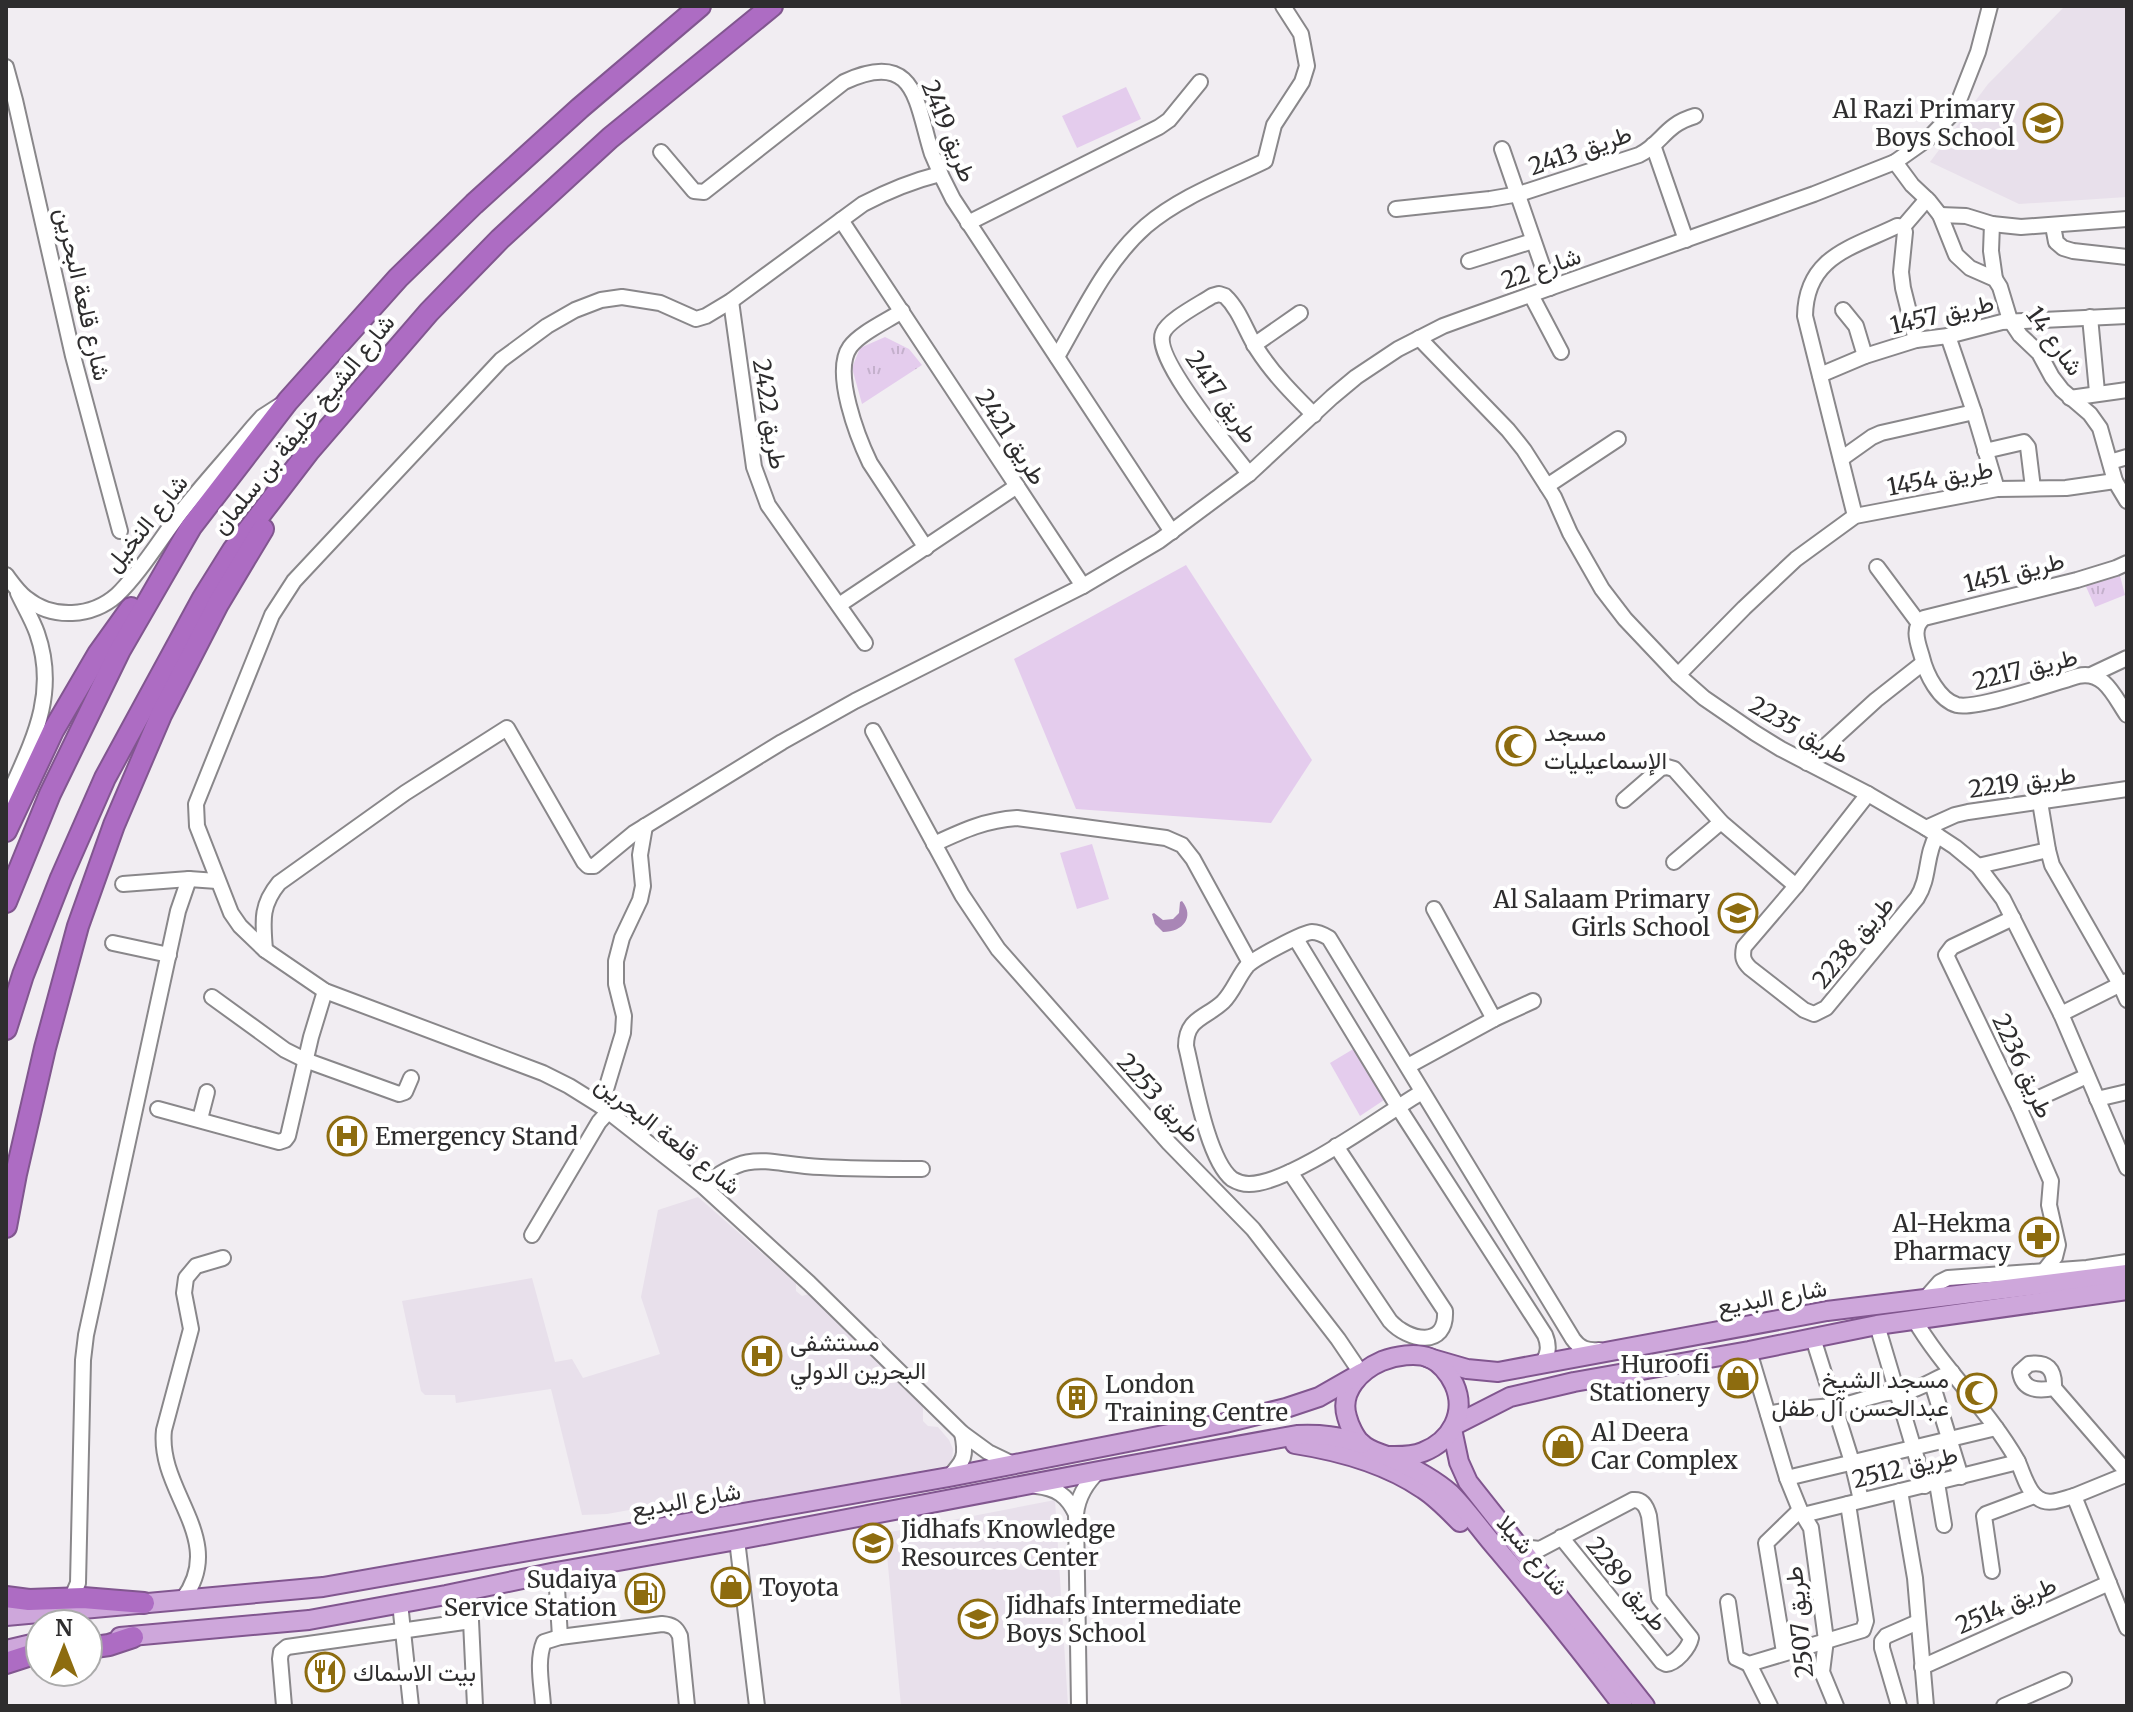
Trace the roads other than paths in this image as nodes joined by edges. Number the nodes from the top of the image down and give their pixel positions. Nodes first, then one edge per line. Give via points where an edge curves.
1 (700, 6) edge
2 (772, 6) edge
3 (1283, 6) edge
4 (1990, 6) edge
5 (6, 67) edge
6 (1200, 82) dead end
7 (1695, 116) dead end
8 (1653, 145) junction
9 (1502, 149) dead end
10 (661, 152) dead end
11 (1895, 162) junction
12 (940, 174) junction
13 (1519, 194) junction
14 (1927, 199) junction
15 (1396, 209) dead end
16 (1940, 215) junction
17 (2127, 219) edge
18 (841, 220) junction
19 (968, 223) junction
20 (1992, 224) junction
21 (2053, 226) junction
22 (1903, 227) junction
23 (1686, 240) junction
24 (1533, 241) junction
25 (2127, 257) edge
26 (1469, 261) dead end
27 (1995, 279) junction
28 (1550, 288) junction
29 (1531, 295) junction
30 (731, 301) junction
31 (1843, 310) dead end
32 (902, 311) junction
33 (1300, 313) dead end
34 (2127, 316) edge
35 (2090, 317) junction
36 (2010, 320) junction
37 (1948, 336) junction
38 (1419, 338) junction
39 (1916, 340) junction
40 (1254, 345) junction
41 (1561, 352) dead end
42 (1865, 356) junction
43 (1057, 357) junction
44 (1820, 375) junction
45 (2127, 390) edge
46 (2097, 392) junction
47 (2070, 398) junction
48 (288, 401) junction
49 (1974, 412) junction
50 (1314, 415) junction
51 (1618, 439) dead end
52 (309, 451) junction
53 (1985, 451) junction
54 (2127, 457) edge
55 (1841, 459) junction
56 (2110, 462) junction
57 (1249, 474) junction
58 (2115, 481) junction
59 (1017, 486) junction
60 (1547, 486) junction
61 (2033, 488) junction
62 (1997, 489) junction
63 (2127, 501) edge
64 (1855, 516) junction
65 (191, 527) junction
66 (120, 531) dead end
67 (1172, 532) junction
68 (926, 548) junction
69 (2127, 563) edge
70 (1877, 567) dead end
71 (6, 575) edge
72 (1083, 586) junction
73 (16, 589) junction
74 (839, 605) junction
75 (1917, 625) junction
76 (865, 643) dead end
77 (2127, 658) edge
78 (1923, 663) junction
79 (2093, 674) junction
80 (1678, 675) junction
81 (2127, 715) edge
82 (873, 731) dead end
83 (1807, 763) junction
84 (2127, 789) edge
85 (1868, 794) junction
86 (1624, 800) dead end
87 (6, 801) edge
88 (2040, 802) junction
89 (1721, 822) junction
90 (645, 826) junction
91 (6, 831) edge
92 (1931, 831) junction
93 (934, 844) junction
94 (2048, 850) junction
95 (1674, 862) dead end
96 (1978, 866) junction
97 (189, 879) junction
98 (217, 881) junction
99 (123, 884) dead end
100 (1796, 886) junction
101 (6, 902) edge
102 (1434, 909) dead end
103 (2013, 918) junction
104 (1296, 939) junction
105 (113, 943) dead end
106 (265, 950) junction
107 (169, 955) junction
108 (1250, 963) junction
109 (2124, 982) edge
110 (325, 991) junction
111 (212, 997) dead end
112 (2127, 1000) edge
113 (1533, 1001) dead end
114 (2061, 1014) junction
115 (1494, 1019) junction
116 (6, 1029) edge
117 (305, 1060) junction
118 (1408, 1066) junction
119 (2087, 1076) junction
120 (411, 1078) dead end
121 (207, 1092) dead end
122 (1422, 1092) junction
123 (2127, 1092) edge
124 (2097, 1099) junction
125 (1398, 1106) junction
126 (2019, 1107) junction
127 (158, 1109) dead end
128 (604, 1109) junction
129 (200, 1119) junction
130 (1336, 1146) junction
131 (2127, 1168) edge
132 (922, 1169) dead end
133 (1290, 1172) junction
134 (1233, 1179) junction
135 (703, 1186) junction
136 (1218, 1194) junction
137 (6, 1227) edge
138 (532, 1235) dead end
139 (223, 1258) dead end
140 (2127, 1262) edge
141 (2127, 1274) edge
142 (2040, 1278) junction
143 (2127, 1290) edge
144 (1914, 1319) junction
145 (1877, 1325) junction
146 (1813, 1338) junction
147 (1631, 1347) junction
148 (1749, 1351) junction
149 (1429, 1358) junction
150 (1541, 1365) junction
151 (1952, 1372) junction
152 (1361, 1373) junction
153 (1932, 1383) junction
154 (2054, 1388) dead end
155 (1898, 1393) junction
156 (1834, 1406) junction
157 (1768, 1414) junction
158 (1454, 1427) junction
159 (1996, 1428) junction
160 (962, 1433) junction
161 (1949, 1439) junction
162 (1269, 1442) junction
163 (1362, 1444) junction
164 (1914, 1448) junction
165 (1387, 1456) junction
166 (1852, 1462) junction
167 (2018, 1462) junction
168 (1013, 1464) junction
169 (1099, 1471) junction
170 (949, 1477) junction
171 (1961, 1477) junction
172 (1787, 1478) junction
173 (1931, 1484) junction
174 (1027, 1486) junction
175 (1900, 1491) junction
176 (2034, 1496) junction
177 (2074, 1496) junction
178 (1855, 1502) junction
179 (1802, 1513) junction
180 (1076, 1514) junction
181 (1944, 1525) dead end
182 (1561, 1537) junction
183 (737, 1540) junction
184 (1537, 1558) junction
185 (198, 1561) junction
186 (1992, 1571) dead end
187 (556, 1572) junction
188 (2109, 1583) junction
189 (1529, 1587) junction
190 (77, 1594) junction
191 (446, 1595) junction
192 (6, 1597) edge
193 (219, 1598) junction
194 (183, 1599) junction
195 (1728, 1602) dead end
196 (144, 1603) junction
197 (400, 1603) junction
198 (6, 1616) edge
199 (309, 1620) junction
200 (471, 1621) junction
201 (1918, 1622) junction
202 (2127, 1628) edge
203 (404, 1630) junction
204 (133, 1637) junction
205 (560, 1637) junction
206 (104, 1638) edge
207 (1826, 1640) junction
208 (313, 1643) junction
209 (104, 1646) edge
210 (1784, 1652) junction
211 (1749, 1664) junction
212 (1922, 1667) junction
213 (2064, 1680) dead end
214 (284, 1706) edge
215 (411, 1706) edge
216 (475, 1706) edge
217 (543, 1706) edge
218 (687, 1706) edge
219 (757, 1706) edge
220 (1079, 1706) edge
221 (1623, 1706) edge
222 (1645, 1706) edge
223 (1770, 1706) edge
224 (1836, 1706) edge
225 (1899, 1706) edge
226 (1926, 1706) edge
227 (2004, 1706) edge

1 - 48 highway, شارع الشيخ خليفة بن سلمان via 474,204 398,278
2 - 52 highway, شارع الشيخ خليفة بن سلمان via 610,138 500,239
3 - 43 street via 1301,34 1307,66 1274,125 1265,161 1148,225 1105,274
4 - 11 street, شارع 22 via 1958,103 1929,138
5 - 66 street, شارع قلعة البحرين
6 - 19 street via 1159,127
7 - 8 street, طريق 2413 via 1670,128
8 - 13 street, طريق 2413 via 1639,155
8 - 23 street, طريق 2413
9 - 13 street, طريق 2413
10 - 12 street, طريق 2419 via 694,191 704,192 836,87 884,72 913,89
11 - 14 street
11 - 23 street, شارع 22
12 - 18 street via 886,191
12 - 19 street, طريق 2419
13 - 15 street
13 - 24 street, طريق 2413
14 - 16 street
14 - 22 street
16 - 20 street
16 - 27 street via 1962,262
17 - 21 street
18 - 30 street
18 - 32 street, طريق 2421
19 - 43 street, طريق 2419
20 - 21 street
20 - 27 street, شارع 14
21 - 25 street via 2056,242 2068,250
22 - 39 street via 1901,272
22 - 44 street via 1838,254 1817,273 1805,316
23 - 28 street, شارع 22
24 - 26 street
24 - 28 street, طريق 2413
27 - 36 street, شارع 14
28 - 29 street, شارع 22
29 - 38 street, شارع 22
29 - 41 street
30 - 74 street, طريق 2422 via 760,487
30 - 98 street, شارع قلعة البحرين via 696,319 660,303 622,297 575,310 547,326 501,360 294,581 272,615 196,804 197,826
31 - 42 street via 1856,326
32 - 59 street, طريق 2421
32 - 68 street via 850,347 843,375 863,449
33 - 40 street
34 - 35 street, طريق 1457
35 - 36 street, طريق 1457
35 - 46 street
36 - 37 street, طريق 1457
36 - 47 street, شارع 14
37 - 39 street, طريق 1457
37 - 49 street
38 - 50 street, شارع 22 via 1356,377
38 - 60 street, طريق 2235 via 1508,430
39 - 42 street, طريق 1457
40 - 50 street, طريق 2417 via 1275,376
40 - 57 street, طريق 2417 via 1229,300 1219,294 1170,324 1161,338 1190,397
42 - 44 street, طريق 1457
43 - 67 street, طريق 2419
44 - 55 street
45 - 46 street
46 - 47 street
47 - 56 street, شارع 14 via 2097,421
48 - 65 highway, شارع الشيخ خليفة بن سلمان
48 - 73 street, شارع النخيل via 253,427 125,586 102,605 56,612 41,608
49 - 53 street
49 - 55 street via 1881,433
50 - 57 street, شارع 22
51 - 60 street
52 - 116 highway, شارع الشيخ خليفة بن سلمان via 210,586 105,778 61,878
52 - 137 highway via 218,604 161,715 114,825 78,926 45,1048
53 - 61 street, طريق 1454 via 2024,442
53 - 62 street
54 - 56 street
55 - 64 street
56 - 58 street, شارع 14
57 - 67 street, شارع 22
58 - 61 street, طريق 1454
58 - 63 street, شارع 14
59 - 68 street
59 - 72 street, طريق 2421
60 - 80 street, طريق 2235 via 1602,589
61 - 62 street, طريق 1454
62 - 64 street, طريق 1454
64 - 80 street via 1796,559
65 - 91 highway via 98,654 53,731
65 - 101 highway, شارع الشيخ خليفة بن سلمان via 120,650 50,794
67 - 72 street, شارع 22
68 - 74 street
69 - 75 street, طريق 1451 via 1924,618
70 - 75 street
71 - 73 street, شارع النخيل
72 - 90 street, شارع 22 via 818,721
73 - 87 street, شارع النخيل via 36,631 45,683 36,734
74 - 76 street, طريق 2422
75 - 78 street, طريق 2217
77 - 79 street
78 - 79 street, طريق 2217 via 1942,697 1967,706
78 - 83 street
79 - 81 street, طريق 2217
80 - 83 street, طريق 2235 via 1755,733
82 - 93 street, طريق 2253
83 - 85 street, طريق 2235
84 - 88 street, طريق 2219
85 - 92 street, طريق 2235
85 - 100 street, طريق 2238
86 - 89 street via 1667,767
88 - 92 street, طريق 2219 via 1955,815
88 - 94 street
89 - 95 street
89 - 100 street
90 - 106 street, شارع 22 via 599,864 588,866 507,728 279,883 263,916
90 - 128 street via 640,900 616,961 623,1033
92 - 96 street, طريق 2235
92 - 100 street, طريق 2238 via 1925,883 1917,898 1826,1008 1814,1014 1768,983 1743,955 1744,947
93 - 108 street via 995,819 1017,818 1166,838 1182,845 1193,859
93 - 136 street, طريق 2253 via 998,949
94 - 96 street
94 - 109 street via 2052,865
96 - 103 street, طريق 2235
97 - 98 street
97 - 99 street
97 - 107 street
98 - 106 street, شارع قلعة البحرين via 240,926
102 - 115 street
103 - 114 street, طريق 2235
103 - 126 street, طريق 2236 via 1952,947 1946,955
104 - 108 street, طريق 2253
104 - 118 street via 1313,932 1329,938
104 - 125 street
105 - 107 street
106 - 110 street, شارع قلعة البحرين
107 - 190 street via 86,1335
108 - 134 street, طريق 2253 via 1228,996 1192,1024 1186,1038 1211,1142
109 - 112 street
109 - 114 street
110 - 117 street
110 - 128 street, شارع قلعة البحرين via 543,1073
111 - 117 street
113 - 115 street
114 - 119 street, طريق 2235
115 - 118 street
117 - 120 street via 399,1094
117 - 129 street via 285,1140
118 - 122 street
119 - 124 street, طريق 2235
119 - 126 street
121 - 129 street
122 - 125 street
122 - 147 street via 1576,1344 1588,1350
123 - 124 street
124 - 131 street, طريق 2235
125 - 130 street
125 - 150 street via 1545,1335 1548,1353
126 - 142 street, طريق 2236 via 2051,1181 2049,1205 2058,1245
127 - 129 street
128 - 135 street, شارع قلعة البحرين
128 - 138 street
130 - 133 street
130 - 133 street via 1445,1311 1446,1321 1430,1338 1407,1335 1390,1321
132 - 135 street via 759,1160 721,1172
133 - 134 street via 1251,1185
134 - 136 street
135 - 160 street, شارع قلعة البحرين
136 - 152 street, طريق 2253 via 1253,1229
139 - 185 street via 196,1266 186,1278 191,1329 163,1442 167,1467 194,1531
140 - 142 street
141 - 142 main road, شارع البديع
142 - 147 main road, شارع البديع
143 - 144 main road, شارع البديع
144 - 145 main road, شارع البديع
144 - 151 street
145 - 146 main road, شارع البديع
145 - 155 street
146 - 148 main road, شارع البديع
146 - 156 street
147 - 150 main road, شارع البديع
148 - 157 street, طريق 2507
148 - 158 main road, شارع البديع via 1534,1391 1501,1401
149 - 150 main road, شارع البديع via 1481,1371
149 - 152 main road via 1386,1359
149 - 158 main road via 1457,1391 1460,1409
151 - 153 street
151 - 159 street
152 - 163 main road via 1345,1408
152 - 168 main road, شارع البديع via 1286,1408
153 - 155 street
153 - 161 street
154 - 177 street via 2125,1470 2123,1476
155 - 156 street
155 - 164 street
156 - 157 street
156 - 166 street
157 - 172 street, طريق 2507
158 - 165 main road via 1422,1453
158 - 184 main road, شارع شيلا via 1468,1482 1520,1547
159 - 161 street
159 - 167 street
160 - 168 street, شارع قلعة البحرين
160 - 170 street via 962,1461
161 - 164 street
161 - 171 street
162 - 163 main road, شارع البديع via 1322,1434
162 - 169 main road, شارع البديع
162 - 189 main road via 1356,1457 1424,1489
163 - 165 main road
164 - 166 street
164 - 173 street
165 - 189 main road, شارع شيلا via 1451,1494
166 - 172 street
166 - 178 street
167 - 171 street, طريق 2512
167 - 176 street
168 - 170 main road, شارع البديع
169 - 174 main road, شارع البديع
169 - 180 street via 1081,1495
170 - 193 main road, شارع البديع via 353,1582
171 - 173 street, طريق 2512
172 - 179 street, طريق 2507
173 - 175 street, طريق 2512
173 - 181 street
174 - 180 street via 1062,1494
174 - 183 main road, شارع البديع
175 - 178 street, طريق 2512
175 - 201 street, طريق 2514
176 - 177 street via 2048,1502
176 - 186 street via 1984,1516
177 - 188 street
178 - 179 street, طريق 2512
178 - 207 street via 1866,1621 1863,1630
179 - 207 street, طريق 2507 via 1811,1528
179 - 210 street via 1766,1543
180 - 220 street
182 - 182 street, طريق 2289 via 1662,1662 1672,1663 1691,1638 1659,1598 1645,1505 1633,1500
182 - 184 street, طريق 2289
183 - 187 main road, شارع البديع
183 - 219 street
184 - 222 main road, شارع شيلا
185 - 193 street
185 - 194 street
187 - 191 main road, شارع البديع
187 - 205 street
188 - 202 street
188 - 212 street, طريق 2514
189 - 221 main road, شارع شيلا
190 - 192 highway
190 - 196 highway
191 - 197 main road, شارع البديع
191 - 200 street via 462,1604
193 - 194 main road, شارع البديع
194 - 196 main road, شارع البديع
195 - 211 street via 1736,1658
196 - 198 main road, شارع البديع
197 - 199 main road, شارع البديع
197 - 203 street
199 - 204 main road, شارع البديع
199 - 208 street
200 - 203 street
200 - 216 street
201 - 212 street, طريق 2514
201 - 225 street via 1882,1641
203 - 208 street
203 - 215 street
204 - 206 main road, شارع البديع
204 - 209 highway
205 - 217 street via 544,1642 541,1649
205 - 218 street via 671,1625 680,1636
207 - 210 street
207 - 224 street, طريق 2507 via 1822,1672
208 - 214 street via 281,1652
210 - 211 street
211 - 223 street
212 - 226 street, طريق 2514
213 - 227 street

